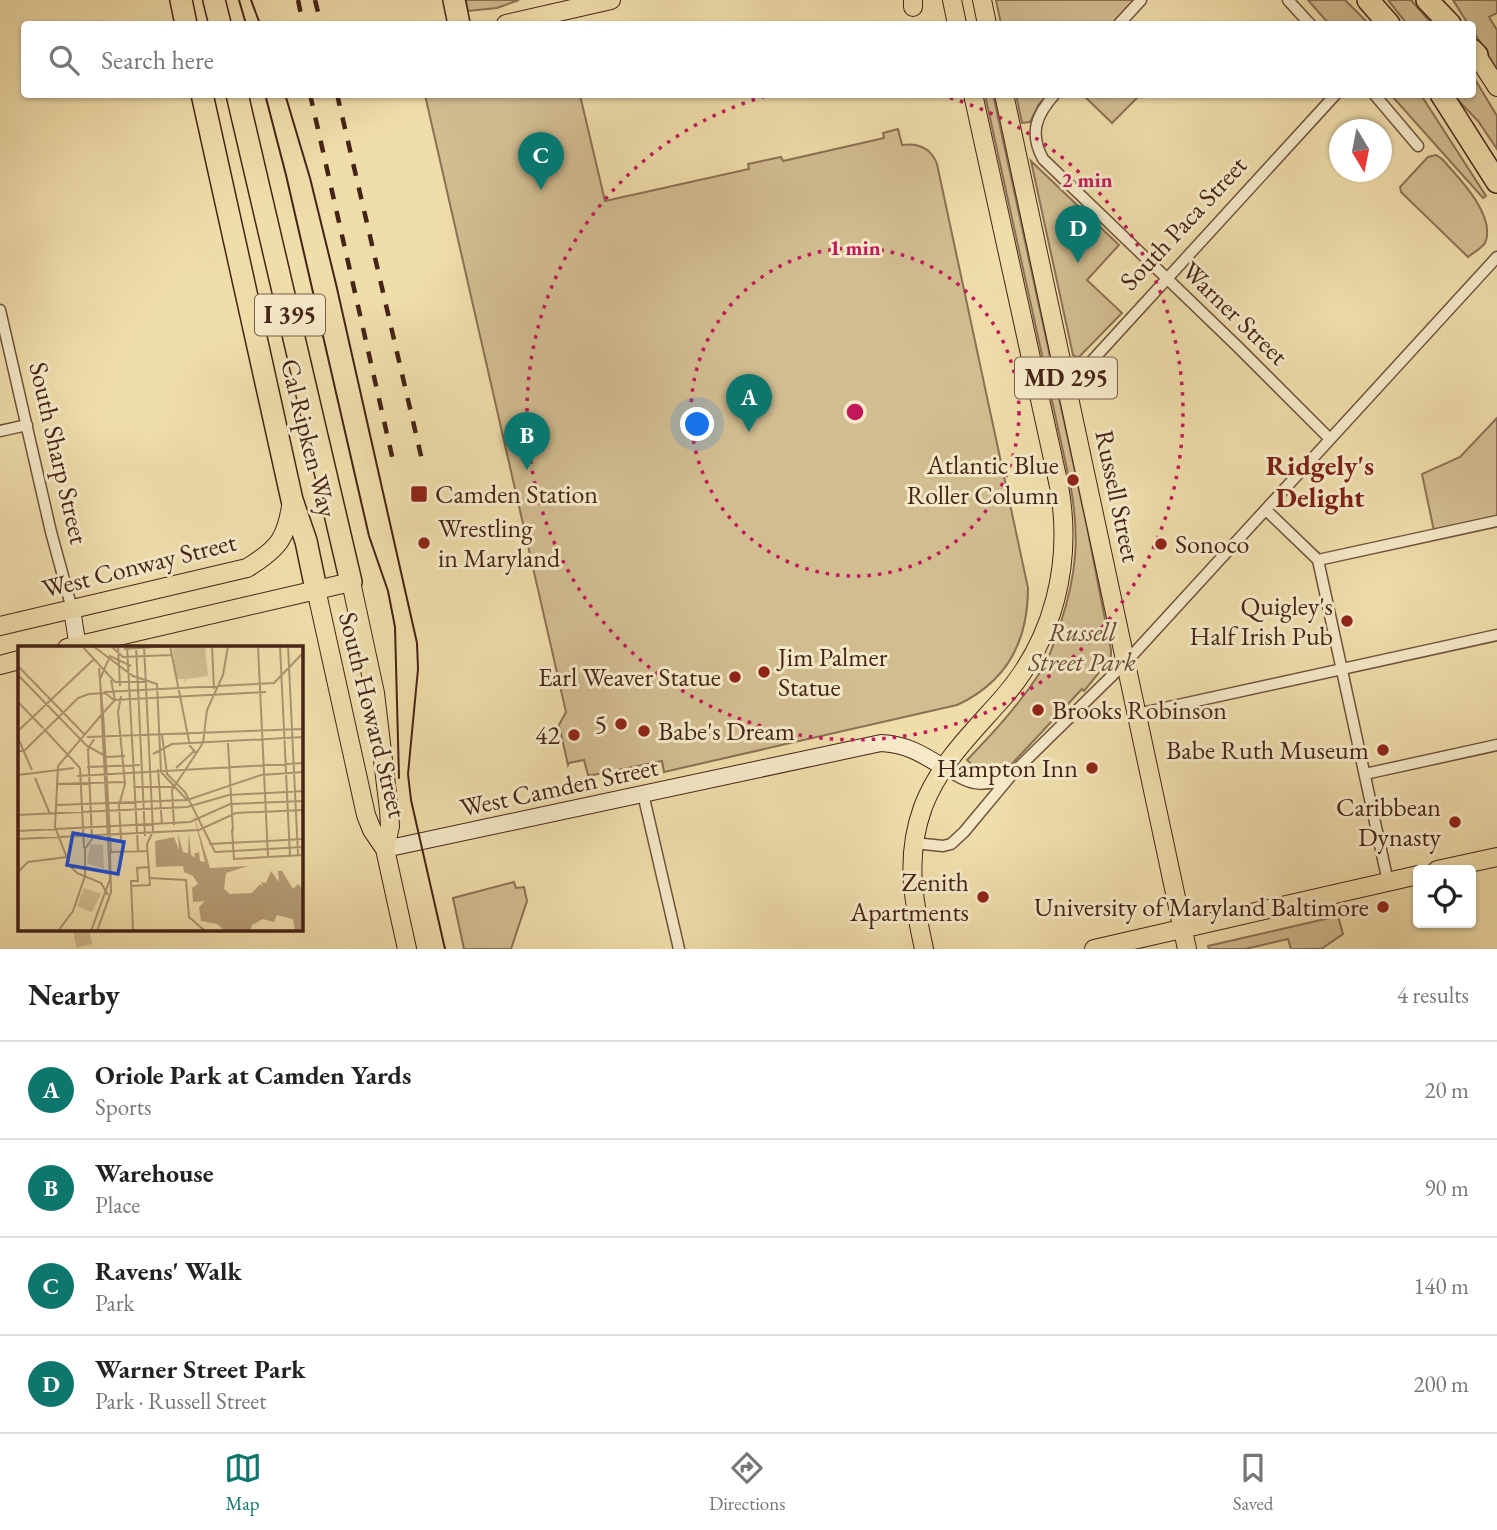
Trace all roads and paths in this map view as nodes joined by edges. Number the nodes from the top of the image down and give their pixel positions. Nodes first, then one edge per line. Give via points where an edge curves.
1 (181, 0) edge
2 (214, 0) edge
3 (454, 0) edge
4 (611, 0) edge
5 (952, 0) edge
6 (982, 0) edge
7 (1142, 0) edge
8 (1288, 0) edge
9 (1368, 0) edge
10 (1427, 0) edge
11 (1442, 0) edge
12 (185, 21) edge
13 (219, 21) edge
14 (458, 21) edge
15 (519, 21) edge
16 (956, 21) edge
17 (986, 21) edge
18 (1122, 21) edge
19 (1307, 21) edge
20 (1386, 21) edge
21 (1447, 21) edge
22 (1456, 21) edge
23 (1476, 54) edge
24 (1497, 87) edge
25 (203, 98) edge
26 (238, 98) edge
27 (974, 98) edge
28 (1005, 98) edge
29 (1052, 98) edge
30 (1332, 98) edge
31 (1377, 98) edge
32 (1444, 98) edge
33 (1418, 146) dead end
34 (1497, 182) edge
35 (1497, 257) edge
36 (1167, 279) junction
37 (0, 310) edge
38 (1068, 387) junction
39 (27, 425) junction
40 (0, 431) edge
41 (1330, 439) junction
42 (292, 499) junction
43 (1266, 510) junction
44 (1497, 521) edge
45 (1318, 560) junction
46 (351, 582) junction
47 (316, 589) junction
48 (72, 609) junction
49 (0, 626) edge
50 (1497, 635) edge
51 (74, 646) edge
52 (78, 646) edge
53 (18, 660) edge
54 (1126, 662) junction
55 (0, 665) edge
56 (1342, 669) junction
57 (1137, 714) junction
58 (1497, 745) edge
59 (943, 767) junction
60 (1014, 772) junction
61 (1365, 774) junction
62 (643, 794) junction
63 (914, 843) junction
64 (385, 849) junction
65 (1497, 857) edge
66 (1460, 865) edge
67 (1413, 876) edge
68 (1388, 882) junction
69 (1183, 929) junction
70 (407, 949) edge
71 (679, 949) edge
72 (924, 949) edge
73 (1094, 949) edge
74 (1187, 949) edge

1 - 12 highway
2 - 13 highway
3 - 14 highway
4 - 15 main road
5 - 16 main road
6 - 17 main road
7 - 18 street
8 - 19 street
9 - 20 highway
10 - 21 highway
11 - 22 main road
23 - 24 main road
25 - 42 highway, Cal Ripken Way / I 395
26 - 46 highway, Cal Ripken Way / I 395
27 - 59 main road, MD 295 via 1054,462 1064,539 1058,593 1040,644 1015,684
28 - 38 main road, Russell Street / MD 295
29 - 36 street, Warner Street via 1036,122 1038,148 1048,165
30 - 36 street, South Paca Street
31 - 33 street
32 - 34 highway
35 - 41 street
36 - 38 street, South Paca Street
36 - 41 street, Warner Street
37 - 39 street, South Sharp Street
38 - 54 main road, Russell Street / MD 295
39 - 40 street
39 - 48 street, South Sharp Street
41 - 43 street
42 - 47 highway, Cal Ripken Way / I 395
42 - 48 main road, West Conway Street via 287,532 280,543 247,568
43 - 45 street
43 - 54 street
44 - 45 street
45 - 56 street
46 - 47 main road
46 - 64 main road, South Howard Street / I 395 via 376,704 390,826
47 - 52 main road
47 - 64 main road, South Howard Street / I 395 via 366,815
48 - 49 main road, West Conway Street
48 - 51 street, South Sharp Street
50 - 56 street
53 - 55 main road
54 - 57 main road, MD 295
54 - 60 street
56 - 57 street
56 - 61 street
57 - 69 main road, MD 295
58 - 61 street
59 - 60 street via 962,780 982,784
59 - 62 street, West Camden Street via 915,749 881,743
59 - 63 main road, MD 295 via 923,807
60 - 63 street via 951,844
61 - 68 street
62 - 64 street, West Camden Street
62 - 71 street
63 - 72 main road, MD 295 via 912,887
64 - 70 main road, South Howard Street
65 - 66 main road
67 - 68 main road
68 - 69 main road
69 - 73 main road
69 - 74 main road, MD 295

